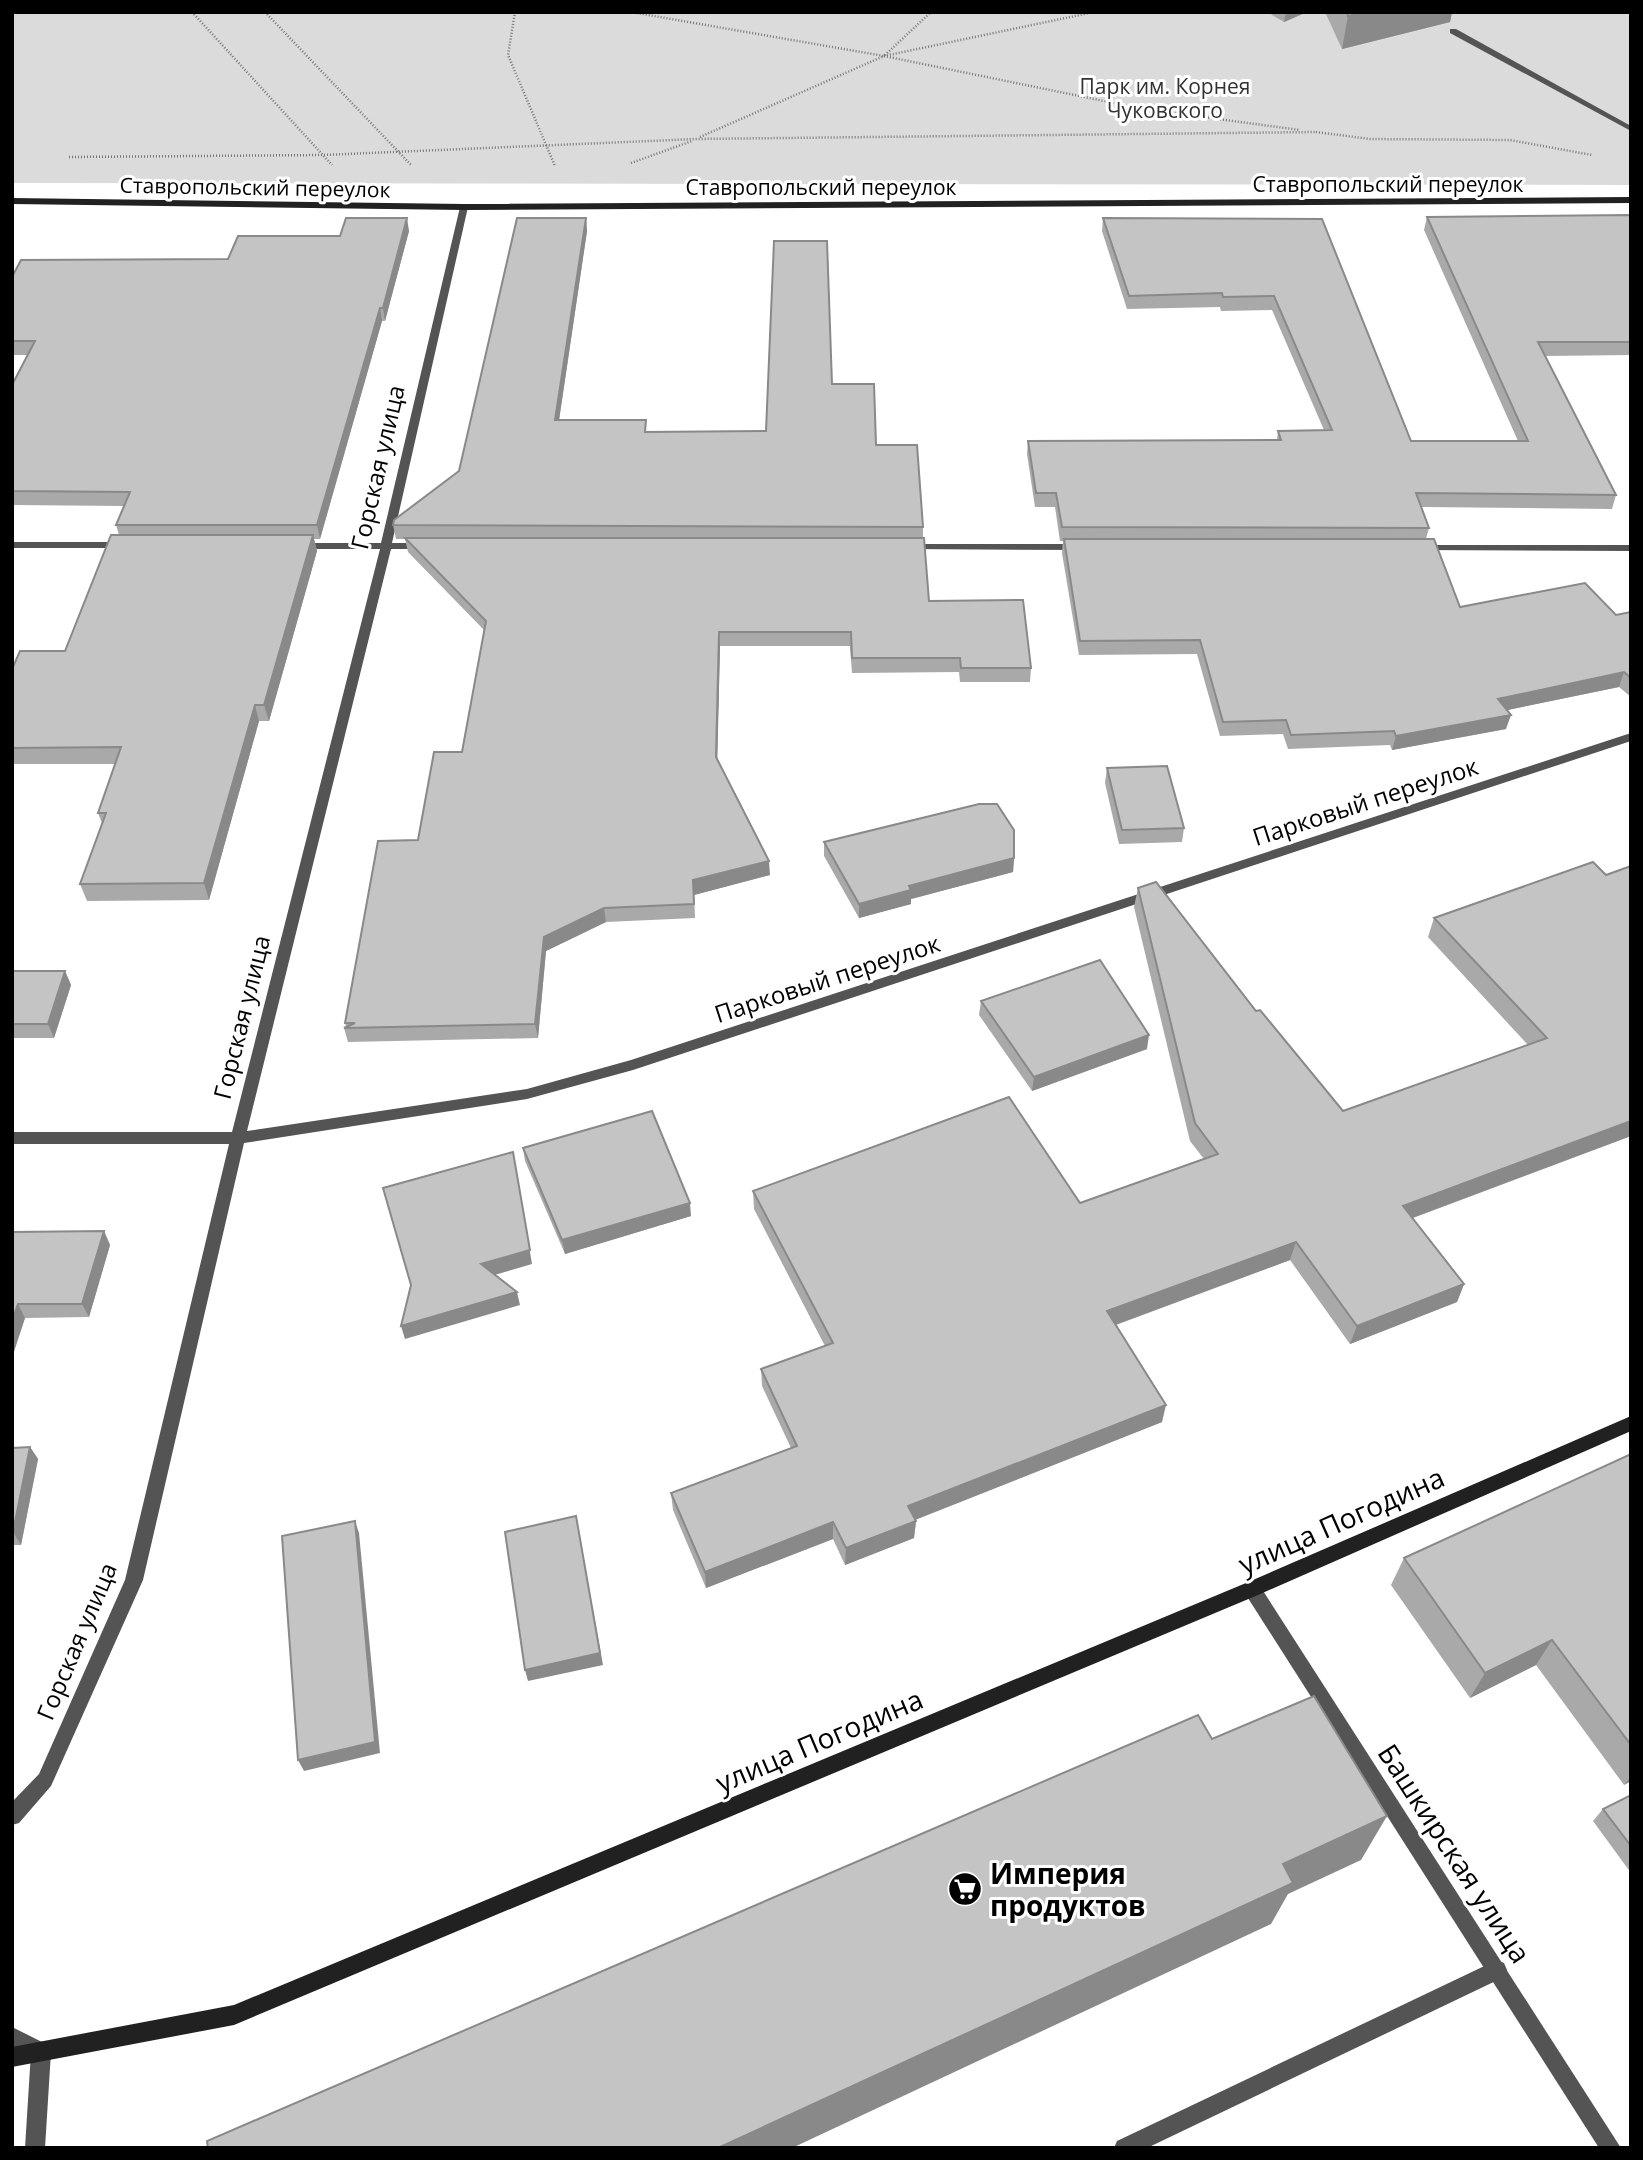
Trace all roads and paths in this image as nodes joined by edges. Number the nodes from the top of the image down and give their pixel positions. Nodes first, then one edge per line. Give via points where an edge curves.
1 (192, 12) edge
2 (265, 12) edge
3 (515, 12) edge
4 (631, 12) edge
5 (931, 12) edge
6 (1094, 12) edge
7 (1453, 31) dead end
8 (884, 56) junction
9 (1631, 129) edge
10 (1315, 132) junction
11 (696, 139) junction
12 (546, 145) junction
13 (398, 152) junction
14 (323, 155) junction
15 (1604, 157) dead end
16 (66, 158) dead end
17 (627, 164) dead end
18 (416, 170) dead end
19 (338, 171) dead end
20 (557, 171) dead end
21 (12, 201) edge
22 (1631, 201) edge
23 (464, 207) junction
24 (12, 545) edge
25 (137, 545) edge
26 (289, 546) edge
27 (386, 546) junction
28 (442, 546) edge
29 (890, 547) edge
30 (1099, 547) edge
31 (1407, 548) edge
32 (1631, 548) edge
33 (1631, 737) edge
34 (12, 1138) edge
35 (238, 1138) junction
36 (1631, 1423) edge
37 (1252, 1589) junction
38 (12, 1816) edge
39 (1497, 1970) junction
40 (12, 2037) edge
41 (41, 2052) junction
42 (12, 2057) edge
43 (35, 2148) edge
44 (1124, 2148) edge
45 (1611, 2148) edge

1 - 14 path
2 - 13 path
3 - 12 path via 508,55
4 - 8 path
5 - 8 path
6 - 8 path
7 - 9 street
8 - 10 path via 1143,109
8 - 11 path
10 - 11 path
10 - 15 path via 1370,139 1510,140
11 - 12 path
11 - 17 path
12 - 13 path
12 - 20 path
13 - 14 path
13 - 18 path
14 - 16 path
14 - 19 path
21 - 23 street, Ставропольский переулок
22 - 23 street, Ставропольский переулок
23 - 27 street, Горская улица
24 - 25 street
26 - 27 street
27 - 28 street
27 - 35 street, Горская улица
29 - 30 street
31 - 32 street
33 - 35 street, Парковый переулок via 633,1065 527,1094
34 - 35 street, Парковый переулок
35 - 38 street, Горская улица via 134,1580 46,1780
36 - 37 street, улица Погодина
37 - 39 street, Башкирская улица
37 - 41 street, улица Погодина via 234,2015
39 - 44 street
39 - 45 street, Башкирская улица
40 - 41 street
41 - 42 street, улица Погодина
41 - 43 street

